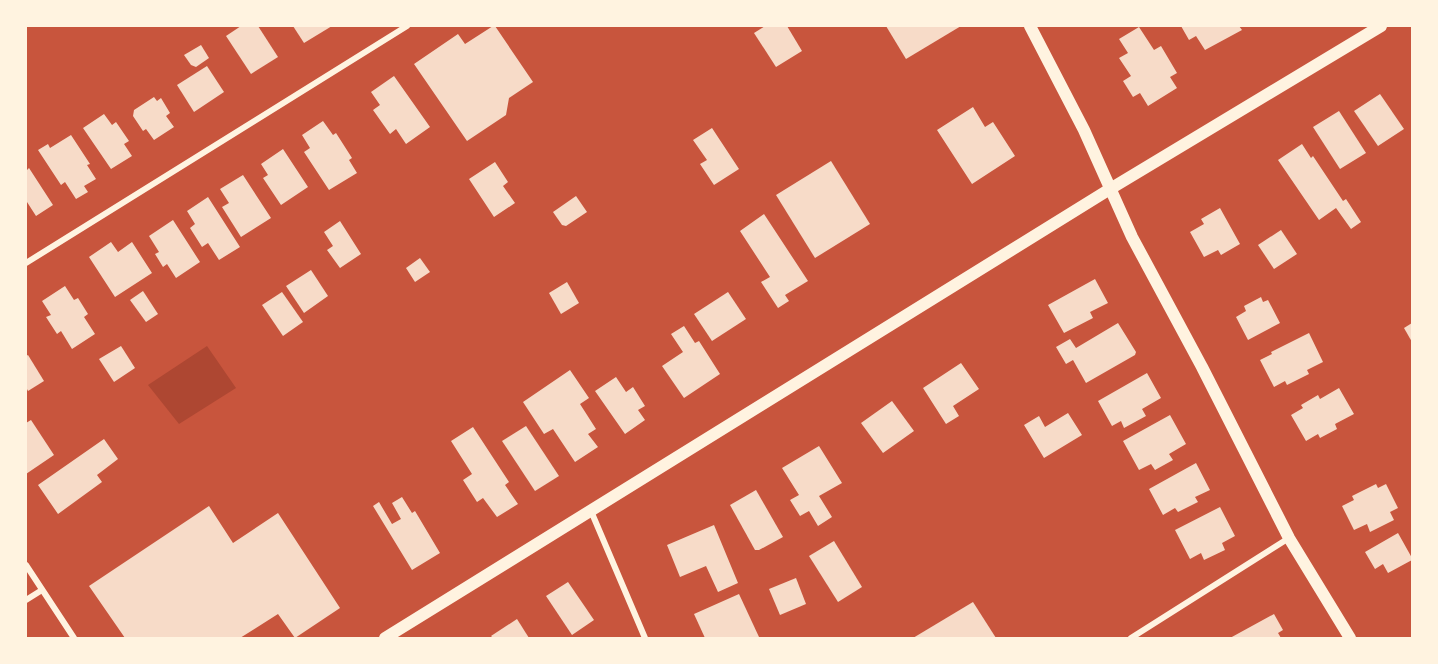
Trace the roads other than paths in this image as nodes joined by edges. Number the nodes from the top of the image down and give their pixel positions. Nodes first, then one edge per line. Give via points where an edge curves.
1 (407, 26) edge
2 (1030, 26) edge
3 (1381, 26) edge
4 (1110, 189) junction
5 (26, 263) edge
6 (591, 510) junction
7 (1289, 538) junction
8 (26, 565) edge
9 (42, 590) junction
10 (26, 600) edge
11 (74, 639) edge
12 (386, 639) edge
13 (645, 639) edge
14 (1131, 639) edge
15 (1350, 639) edge

1 - 5 street
2 - 4 main road
3 - 4 main road
4 - 6 main road
4 - 7 main road
6 - 12 main road
6 - 13 street
7 - 14 street
7 - 15 main road
8 - 9 street
9 - 10 street
9 - 11 street

